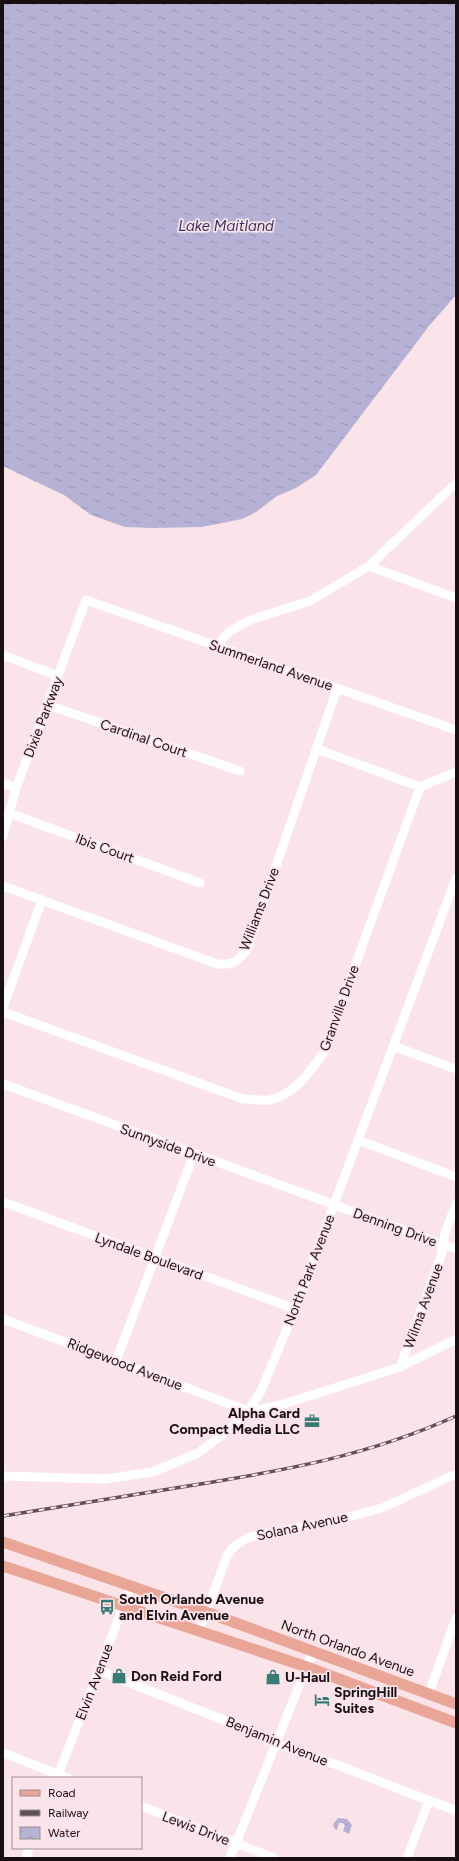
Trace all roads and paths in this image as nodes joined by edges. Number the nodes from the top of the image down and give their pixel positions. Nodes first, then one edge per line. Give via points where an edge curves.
1 (456, 483) edge
2 (369, 566) junction
3 (456, 598) edge
4 (86, 600) joint
5 (216, 646) junction
6 (3, 655) edge
7 (58, 676) junction
8 (337, 689) junction
9 (48, 705) junction
10 (456, 730) edge
11 (317, 749) junction
12 (240, 771) dead end
13 (456, 772) edge
14 (3, 783) edge
15 (420, 787) junction
16 (16, 788) junction
17 (9, 813) junction
18 (3, 836) edge
19 (456, 878) edge
20 (200, 883) dead end
21 (3, 886) edge
22 (42, 900) junction
23 (3, 1007) edge
24 (3, 1012) edge
25 (393, 1046) junction
26 (456, 1069) edge
27 (3, 1084) edge
28 (358, 1140) junction
29 (194, 1154) junction
30 (456, 1177) edge
31 (3, 1202) edge
32 (456, 1204) edge
33 (334, 1205) junction
34 (443, 1244) junction
35 (456, 1249) edge
36 (155, 1258) junction
37 (295, 1309) junction
38 (3, 1318) edge
39 (456, 1339) edge
40 (116, 1361) junction
41 (400, 1367) junction
42 (248, 1411) junction
43 (456, 1474) edge
44 (3, 1476) edge
45 (3, 1542) edge
46 (3, 1566) edge
47 (131, 1586) junction
48 (123, 1606) junction
49 (206, 1612) junction
50 (456, 1618) edge
51 (199, 1631) junction
52 (313, 1651) junction
53 (307, 1667) junction
54 (98, 1670) junction
55 (428, 1693) junction
56 (456, 1704) edge
57 (456, 1723) edge
58 (277, 1744) junction
59 (3, 1753) edge
60 (57, 1776) edge
61 (429, 1800) junction
62 (142, 1806) edge
63 (456, 1810) edge
64 (236, 1843) junction
65 (230, 1858) edge
66 (274, 1858) edge
67 (407, 1858) edge

1 - 2 street
2 - 3 street
2 - 5 street via 310,601 250,620 230,631
4 - 5 street, Summerland Avenue
4 - 7 street, Dixie Parkway
5 - 8 street, Summerland Avenue
6 - 7 street
7 - 9 street, Dixie Parkway
8 - 10 street, Summerland Avenue
8 - 11 street, Williams Drive
9 - 12 street, Cardinal Court
9 - 16 street, Dixie Parkway
11 - 15 street
11 - 22 street, Williams Drive via 247,950 237,962 217,964
13 - 15 street
14 - 16 street
15 - 24 street, Granville Drive via 323,1054 306,1077 286,1094 267,1100 243,1099
16 - 17 street, Dixie Parkway
17 - 18 street, Dixie Parkway
17 - 20 street, Ibis Court
19 - 25 street, North Park Avenue
21 - 22 street, Williams Drive
22 - 23 street
25 - 26 street
25 - 28 street, North Park Avenue
27 - 29 street, Sunnyside Drive
28 - 30 street
28 - 33 street, North Park Avenue
29 - 33 street, Sunnyside Drive
29 - 36 street
31 - 36 street, Lyndale Boulevard
32 - 34 street, Wilma Avenue
33 - 34 street, Denning Drive
33 - 37 street, North Park Avenue
34 - 35 street, Denning Drive
34 - 41 street, Wilma Avenue via 441,1256
36 - 37 street, Lyndale Boulevard
36 - 40 street
37 - 42 street, North Park Avenue via 261,1391
38 - 40 street, Ridgewood Avenue
39 - 41 street
40 - 42 street, Ridgewood Avenue
41 - 42 street via 300,1399
42 - 44 street, North Park Avenue via 198,1453 153,1472 105,1479
43 - 49 street, Solana Avenue via 382,1508 241,1541 233,1546 227,1556
45 - 47 main road, North Orlando Avenue
46 - 48 main road
47 - 48 street, Elvin Avenue
47 - 49 main road, North Orlando Avenue
48 - 51 main road
48 - 54 street, Elvin Avenue
49 - 51 street, Solana Avenue
49 - 52 main road, North Orlando Avenue
50 - 55 street
51 - 53 main road
52 - 53 street
52 - 55 main road, North Orlando Avenue
53 - 57 main road
53 - 58 street
54 - 58 street, Benjamin Avenue
54 - 60 street, Elvin Avenue
55 - 56 main road, North Orlando Avenue
58 - 61 street, Benjamin Avenue
58 - 64 street
59 - 60 street
61 - 63 street, Benjamin Avenue
61 - 67 street
62 - 64 street, Lewis Drive
64 - 65 street
64 - 66 street, Lewis Drive

